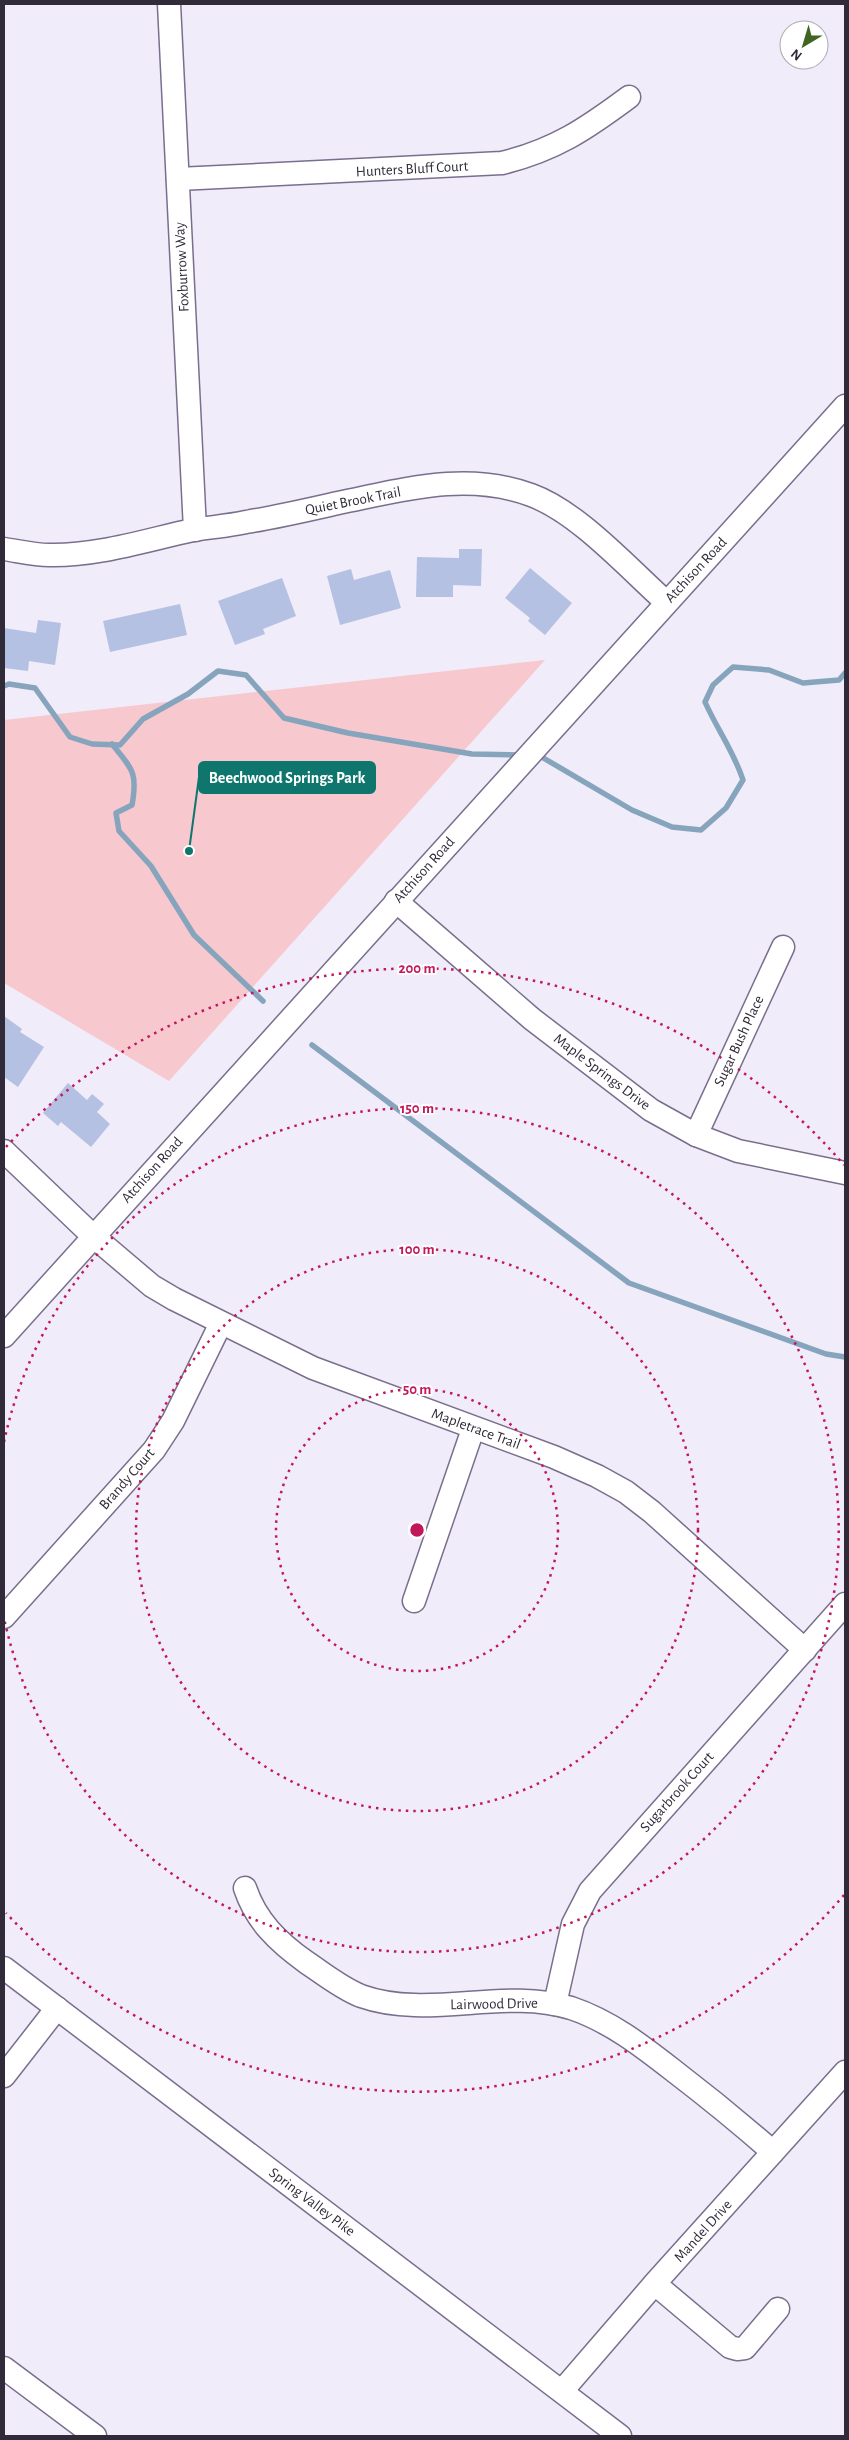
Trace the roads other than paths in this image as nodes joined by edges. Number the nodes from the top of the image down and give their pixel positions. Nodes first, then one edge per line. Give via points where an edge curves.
1 (169, 4) edge
2 (629, 97) dead end
3 (178, 179) junction
4 (845, 406) edge
5 (195, 530) junction
6 (4, 549) edge
7 (666, 602) junction
8 (396, 901) junction
9 (783, 947) dead end
10 (696, 1135) junction
11 (4, 1151) edge
12 (845, 1173) edge
13 (93, 1236) junction
14 (222, 1322) junction
15 (4, 1336) edge
16 (472, 1429) junction
17 (414, 1601) dead end
18 (845, 1604) edge
19 (4, 1617) edge
20 (805, 1650) junction
21 (245, 1888) dead end
22 (4, 1968) edge
23 (554, 2004) junction
24 (57, 2008) junction
25 (845, 2072) edge
26 (4, 2076) edge
27 (773, 2152) junction
28 (655, 2284) junction
29 (778, 2309) dead end
30 (4, 2368) edge
31 (562, 2392) junction
32 (95, 2436) edge
33 (620, 2436) edge

1 - 3 street, Foxburrow Way
2 - 3 street, Hunters Bluff Court via 555,147 502,163
3 - 5 street, Foxburrow Way
4 - 7 street, Atchison Road
5 - 6 street, Quiet Brook Trail via 101,551 47,555
5 - 7 street, Quiet Brook Trail via 441,484 500,485 532,495 575,520
7 - 8 street, Atchison Road
8 - 10 street, Maple Springs Drive via 555,1037 651,1110
8 - 13 street, Atchison Road
9 - 10 street, Sugar Bush Place
10 - 12 street, Maple Springs Drive via 738,1151
11 - 13 street, Mapletrace Trail
13 - 14 street, Mapletrace Trail via 152,1286
13 - 15 street, Atchison Road
14 - 16 street, Mapletrace Trail via 313,1368
14 - 19 street, Brandy Court via 173,1421 154,1450
16 - 17 street
16 - 20 street, Mapletrace Trail via 554,1457 626,1492
18 - 20 street, Sugarbrook Court
20 - 23 street, Sugarbrook Court via 590,1890 573,1924
21 - 23 street, Lairwood Drive via 257,1914 273,1936 343,1988 360,1995 382,2002 417,2006 528,2001
22 - 24 street, Spring Valley Pike
23 - 27 street, Lairwood Drive via 598,2019 633,2039
24 - 26 street
24 - 31 street, Spring Valley Pike
25 - 27 street, Mandel Drive
27 - 28 street, Mandel Drive
28 - 29 street via 737,2350 745,2348
28 - 31 street, Mandel Drive
30 - 32 street
31 - 33 street, Spring Valley Pike

